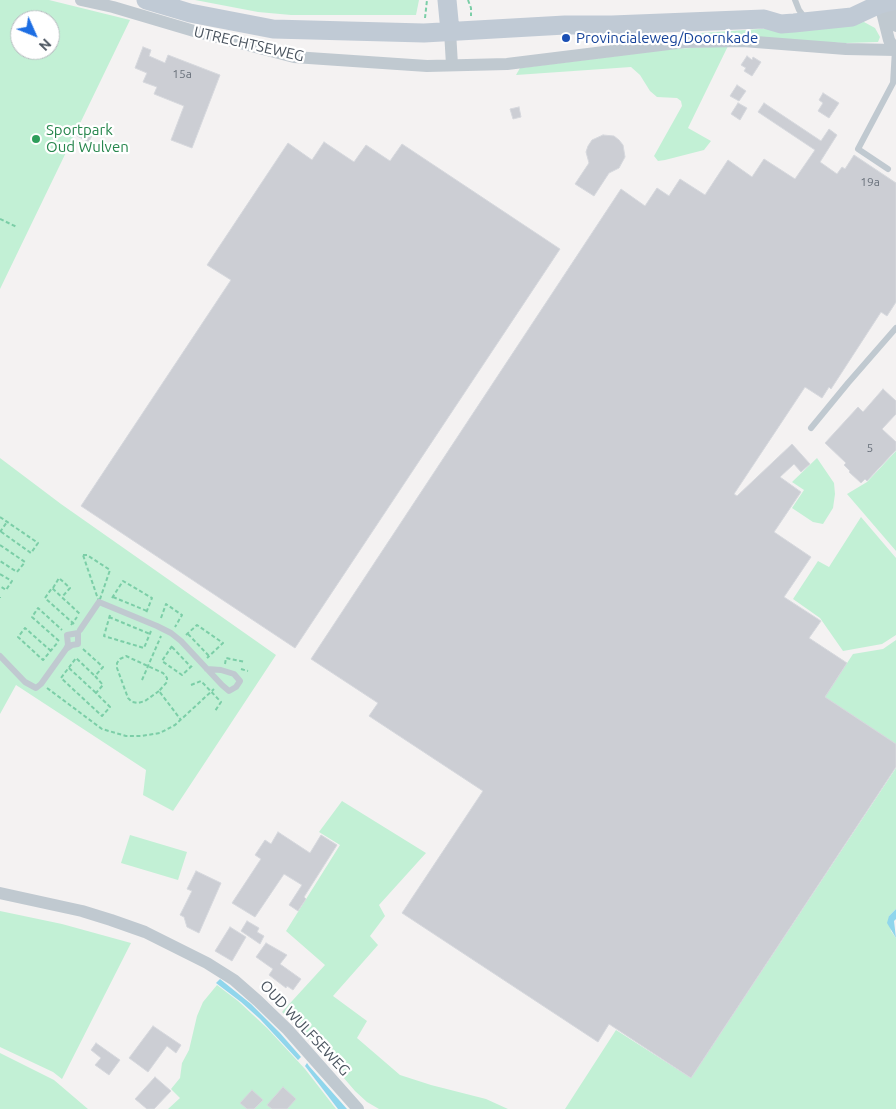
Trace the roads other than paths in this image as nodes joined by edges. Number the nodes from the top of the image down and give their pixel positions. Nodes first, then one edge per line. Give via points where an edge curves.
1 (81, 0) edge
2 (146, 0) edge
3 (447, 0) edge
4 (889, 2) edge
5 (801, 11) edge
6 (896, 26) edge
7 (450, 31) junction
8 (896, 49) edge
9 (452, 66) junction
10 (888, 169) dead end
11 (896, 328) edge
12 (811, 428) dead end
13 (80, 630) dead end
14 (66, 649) junction
15 (0, 656) edge
16 (207, 669) junction
17 (0, 893) edge
18 (358, 1109) edge

1 - 9 street, UTRECHTSEWEG via 294,57
2 - 7 main road, UTRECHTSEWEG via 190,13 273,29
3 - 7 main road
4 - 5 main road, UTRECHTSEWEG via 852,17
4 - 6 street
4 - 8 street via 889,40
5 - 7 main road, UTRECHTSEWEG via 781,24 764,19
7 - 9 street
8 - 9 street, UTRECHTSEWEG via 846,49 743,41 685,42 507,64
8 - 10 lane via 893,83 858,149
11 - 12 lane
13 - 16 lane via 99,602 168,631
14 - 14 lane via 66,634 78,633 80,647 72,645
14 - 15 lane via 36,688
16 - 16 lane via 229,691 240,681 234,674
17 - 18 street, OUD WULFSEWEG via 111,920 145,932 207,963 234,980 288,1030

